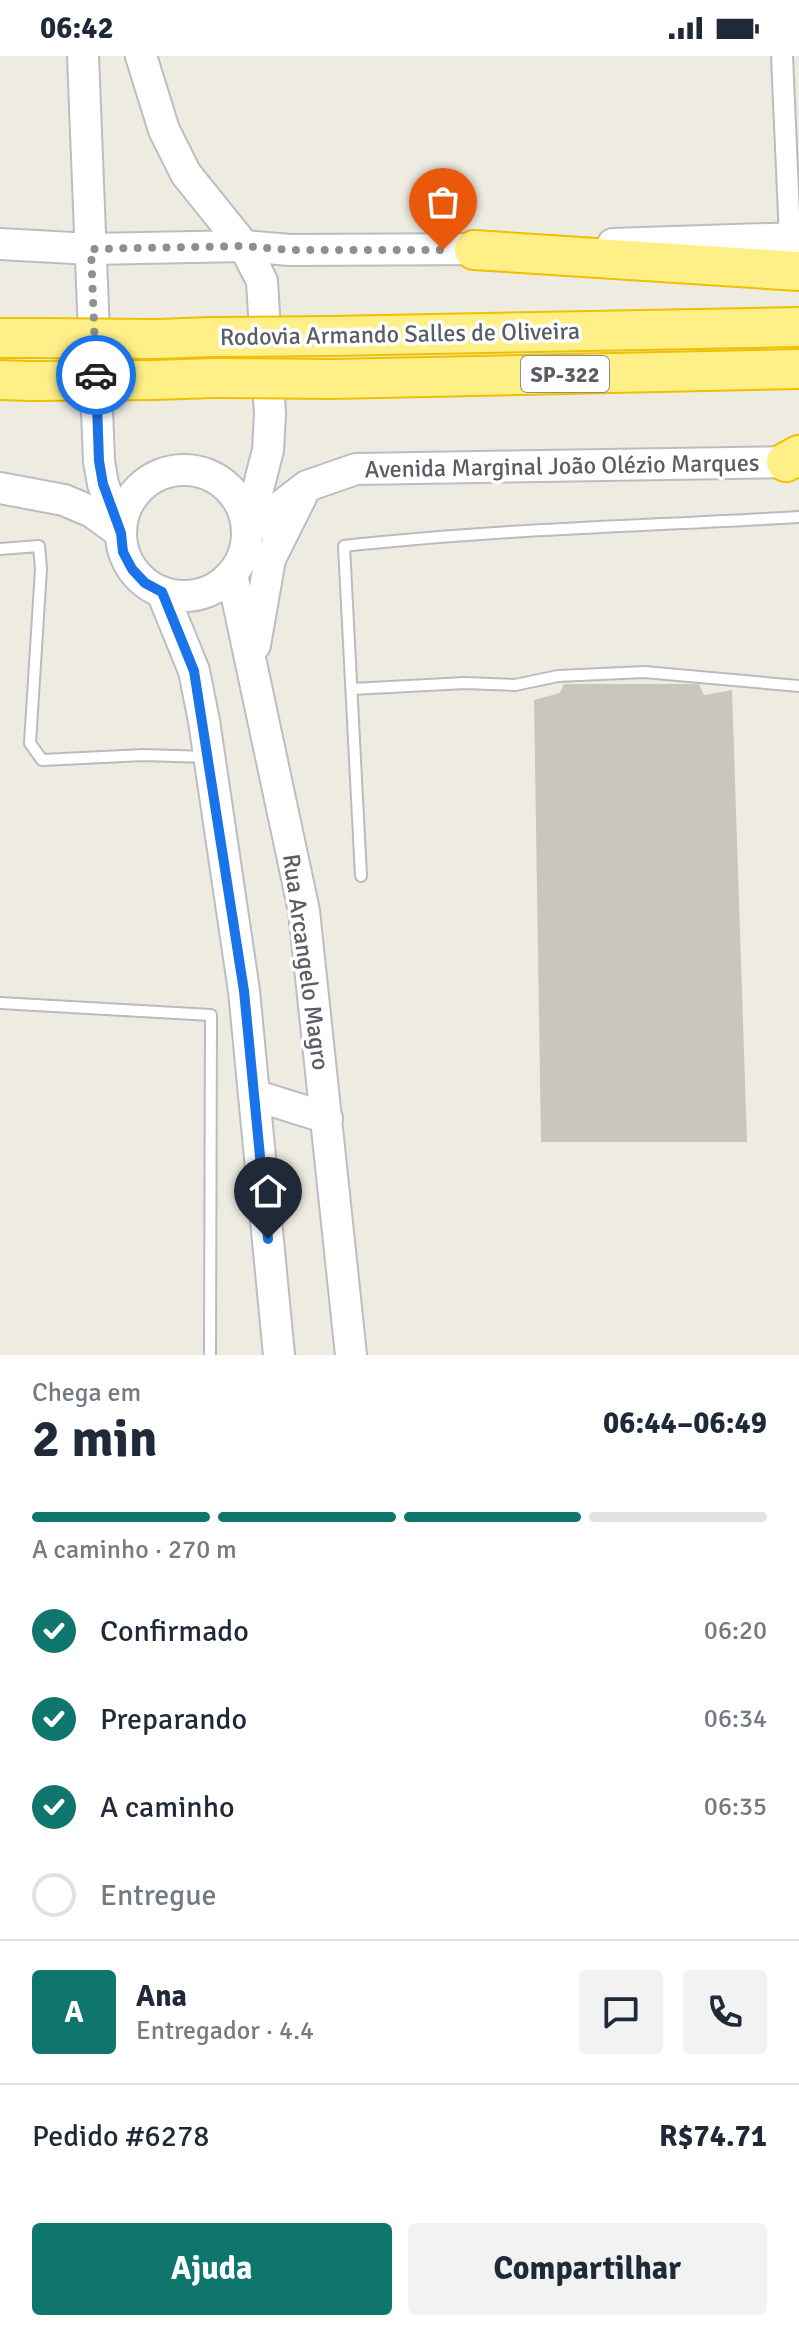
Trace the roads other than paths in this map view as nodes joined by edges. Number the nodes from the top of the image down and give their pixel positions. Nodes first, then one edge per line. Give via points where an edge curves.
1 (83, 56) edge
2 (141, 56) edge
3 (782, 56) edge
4 (0, 244) edge
5 (244, 246) junction
6 (91, 249) junction
7 (796, 249) edge
8 (474, 250) joint
9 (799, 327) edge
10 (0, 338) edge
11 (799, 369) edge
12 (15, 381) edge
13 (795, 459) edge
14 (307, 486) junction
15 (0, 488) edge
16 (799, 517) edge
17 (247, 532) junction
18 (121, 533) junction
19 (0, 549) edge
20 (232, 574) junction
21 (162, 592) junction
22 (252, 659) junction
23 (799, 686) edge
24 (352, 689) junction
25 (209, 757) junction
26 (361, 876) dead end
27 (0, 1003) edge
28 (254, 1095) junction
29 (327, 1118) junction
30 (210, 1355) edge
31 (279, 1355) edge
32 (351, 1355) edge

1 - 6 main road
2 - 5 main road via 164,130 186,174
3 - 7 street
4 - 6 main road
5 - 6 main road
5 - 8 main road
5 - 17 main road via 262,281 270,414 268,450
6 - 18 main road via 99,461
7 - 8 highway
9 - 10 highway, Rodovia Armando Salles de Oliveira / SP-322, bridge
11 - 12 highway, Rodovia Armando Salles de Oliveira / SP-322, bridge
13 - 14 main road, Avenida Marginal João Olézio Marques via 356,469
14 - 17 main road, Avenida Marginal João Olézio Marques
14 - 22 main road via 270,559
15 - 18 main road via 64,500
16 - 24 lane via 344,546
17 - 18 main road via 235,495 221,481 184,470 164,473 140,489 124,514
17 - 20 main road via 245,551
18 - 21 main road via 132,569
19 - 25 lane via 39,546 30,743 42,760
20 - 21 main road via 195,595
20 - 22 main road, Rua Arcangelo Magro
21 - 25 main road via 194,671
22 - 29 main road, Rua Arcangelo Magro via 304,911
23 - 24 lane via 644,672 558,676 515,685
24 - 26 lane
25 - 28 main road
27 - 30 lane via 211,1015
28 - 29 main road
28 - 31 main road
29 - 32 main road, Rua Arcangelo Magro

